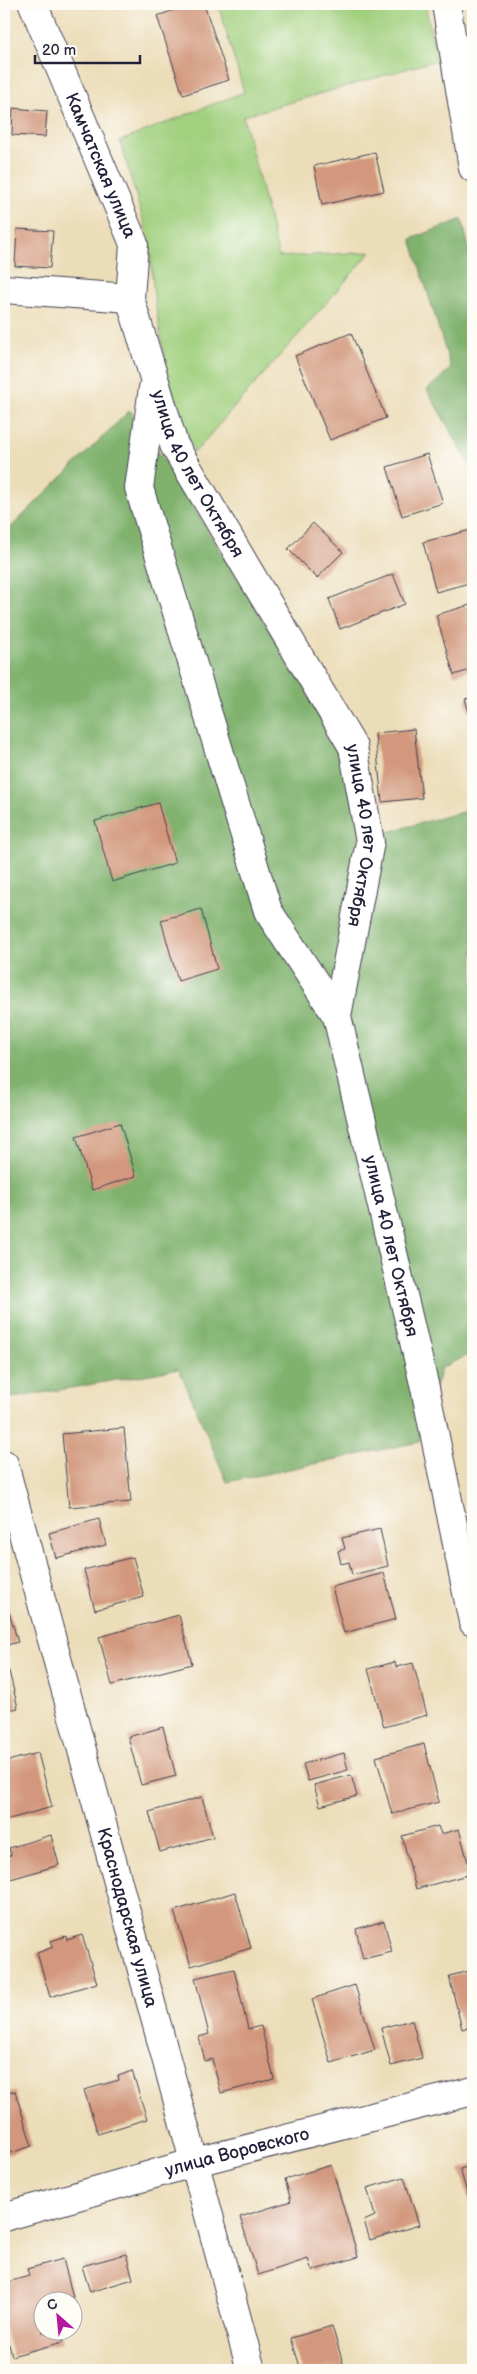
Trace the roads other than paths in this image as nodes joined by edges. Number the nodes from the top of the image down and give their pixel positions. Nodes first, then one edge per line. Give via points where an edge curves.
1 (33, 4) edge
2 (446, 4) edge
3 (473, 168) edge
4 (4, 289) edge
5 (130, 298) junction
6 (154, 380) junction
7 (337, 1016) junction
8 (4, 1464) edge
9 (473, 1622) edge
10 (473, 2091) edge
11 (196, 2162) junction
12 (4, 2217) edge
13 (251, 2370) edge

1 - 5 street, Камчатская улица via 134,244
2 - 3 street
4 - 5 street
5 - 6 street, улица 40 лет Октября
6 - 7 street via 139,488 268,911
6 - 7 street, улица 40 лет Октября via 174,445 353,747 370,842
7 - 9 street, улица 40 лет Октября via 425,1388
8 - 11 street, Краснодарская улица
10 - 11 street, улица Воровского
11 - 12 street, улица Воровского
11 - 13 street, Краснодарская улица

